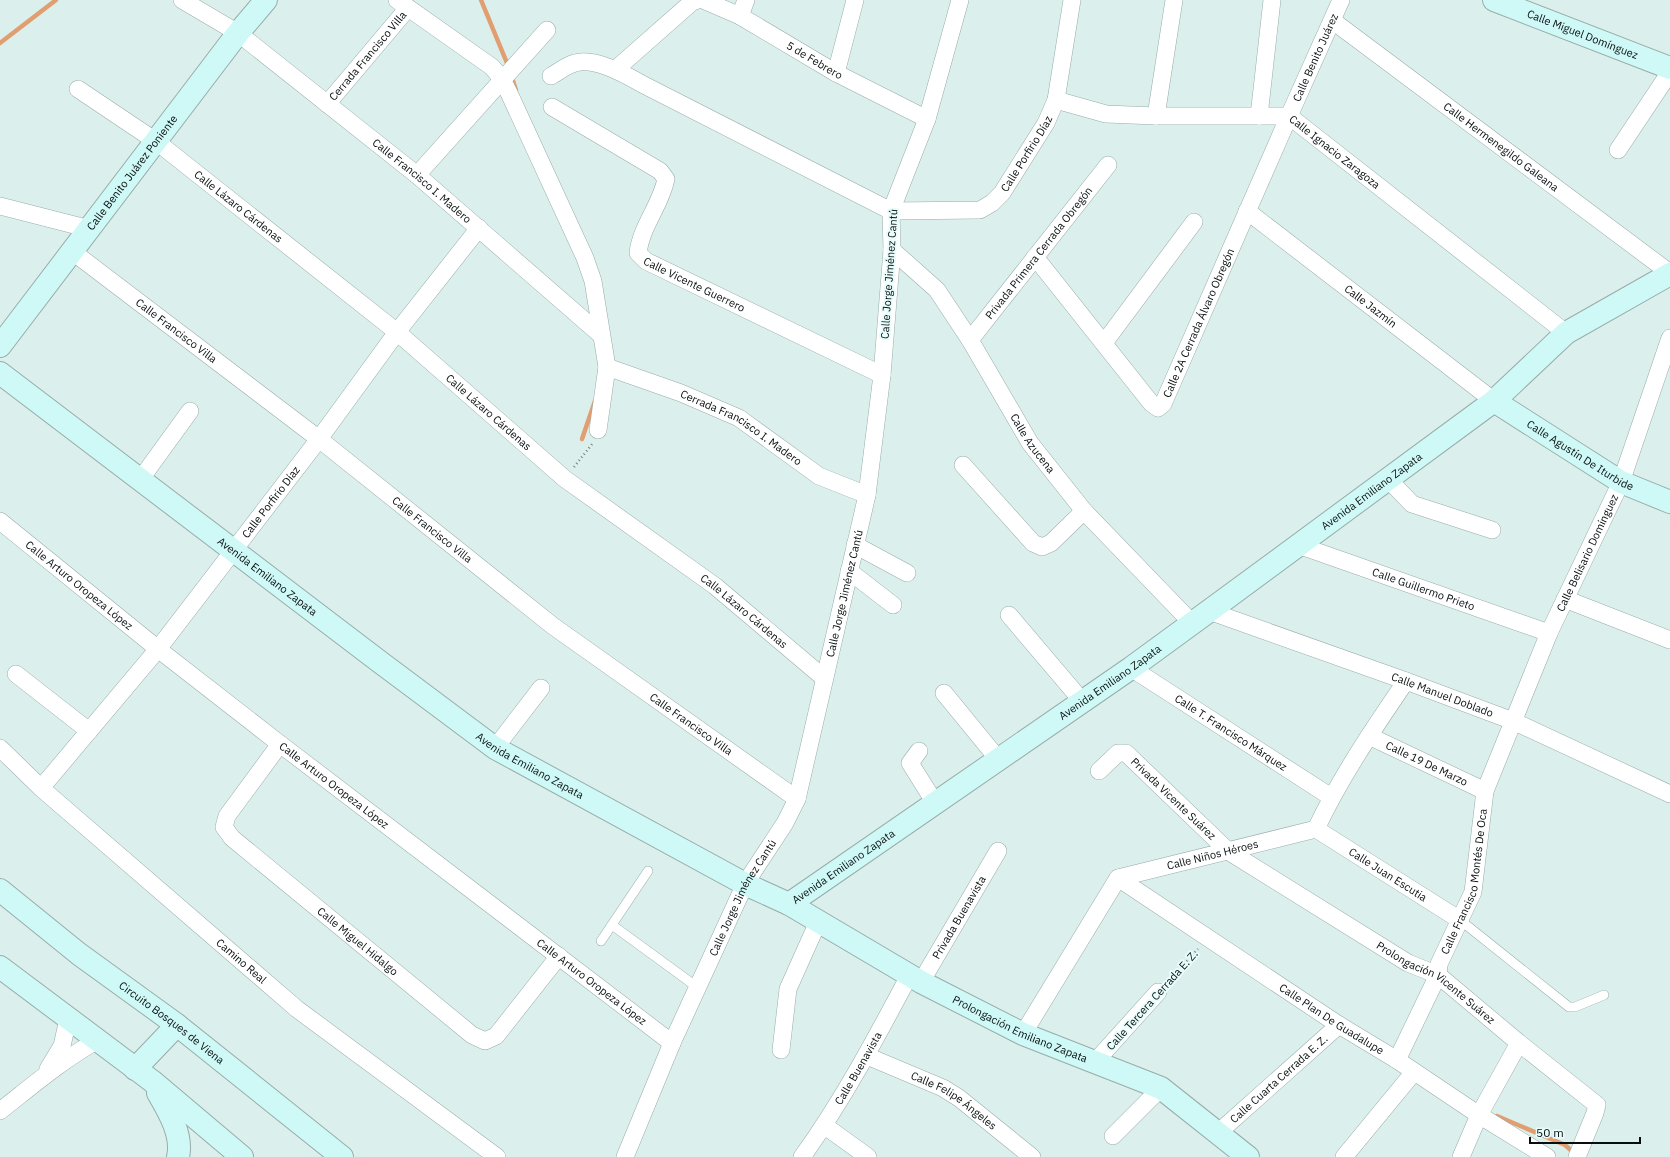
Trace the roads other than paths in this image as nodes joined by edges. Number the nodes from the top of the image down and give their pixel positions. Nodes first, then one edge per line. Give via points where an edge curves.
1 (182, 0) edge
2 (266, 0) edge
3 (746, 0) edge
4 (856, 0) edge
5 (960, 0) edge
6 (1072, 0) edge
7 (1174, 0) edge
8 (1272, 0) edge
9 (1341, 0) edge
10 (1494, 0) edge
11 (698, 1) edge
12 (402, 4) edge
13 (740, 16) junction
14 (1333, 21) junction
15 (547, 30) dead end
16 (238, 33) junction
17 (1670, 68) edge
18 (616, 69) junction
19 (1670, 72) edge
20 (836, 73) junction
21 (551, 76) dead end
22 (502, 79) junction
23 (78, 89) dead end
24 (1056, 100) junction
25 (327, 104) junction
26 (552, 107) dead end
27 (1156, 116) junction
28 (1259, 116) junction
29 (1289, 116) junction
30 (927, 119) junction
31 (157, 142) junction
32 (1618, 150) dead end
33 (1108, 165) dead end
34 (417, 175) junction
35 (0, 206) edge
36 (891, 211) junction
37 (1247, 211) junction
38 (1194, 222) dead end
39 (478, 228) junction
40 (90, 229) junction
41 (892, 250) junction
42 (73, 252) junction
43 (1035, 257) junction
44 (1670, 273) edge
45 (397, 332) junction
46 (1566, 333) junction
47 (601, 335) junction
48 (1670, 338) edge
49 (970, 340) junction
50 (1104, 343) junction
51 (0, 346) edge
52 (609, 367) junction
53 (0, 373) edge
54 (882, 375) junction
55 (1494, 401) junction
56 (190, 411) dead end
57 (598, 430) road end
58 (319, 439) junction
59 (963, 465) dead end
60 (1388, 479) junction
61 (140, 480) junction
62 (1621, 482) junction
63 (867, 495) junction
64 (1670, 502) edge
65 (1084, 512) junction
66 (0, 521) edge
67 (1492, 530) dead end
68 (1298, 544) junction
69 (855, 545) junction
70 (234, 551) junction
71 (849, 571) junction
72 (907, 573) dead end
73 (1565, 599) junction
74 (893, 605) dead end
75 (1009, 615) dead end
76 (1201, 617) junction
77 (1549, 633) junction
78 (1670, 640) edge
79 (158, 649) junction
80 (1130, 668) junction
81 (16, 674) dead end
82 (824, 678) junction
83 (1406, 681) junction
84 (540, 688) dead end
85 (944, 693) dead end
86 (1082, 701) junction
87 (1513, 721) junction
88 (89, 731) junction
89 (1368, 736) junction
90 (280, 744) junction
91 (0, 748) edge
92 (495, 748) junction
93 (919, 751) dead end
94 (998, 759) junction
95 (1098, 771) dead end
96 (41, 788) junction
97 (1486, 791) junction
98 (1670, 794) edge
99 (1331, 798) junction
100 (796, 799) junction
101 (935, 803) junction
102 (1316, 829) junction
103 (1228, 851) junction
104 (998, 852) dead end
105 (648, 871) dead end
106 (1118, 878) junction
107 (745, 884) junction
108 (0, 890) edge
109 (789, 904) junction
110 (1460, 920) junction
111 (818, 922) junction
112 (612, 925) junction
113 (601, 941) dead end
114 (559, 956) junction
115 (0, 967) edge
116 (1438, 975) junction
117 (915, 979) junction
118 (697, 987) junction
119 (1158, 992) road end
120 (1604, 996) dead end
121 (68, 1019) junction
122 (177, 1025) junction
123 (1339, 1025) junction
124 (1023, 1034) junction
125 (96, 1041) junction
126 (672, 1043) junction
127 (1519, 1043) junction
128 (780, 1050) dead end
129 (867, 1056) junction
130 (1397, 1060) junction
131 (1095, 1062) junction
132 (1414, 1072) junction
133 (44, 1075) junction
134 (144, 1075) junction
135 (1161, 1088) junction
136 (0, 1111) edge
137 (1479, 1115) junction
138 (825, 1126) junction
139 (1219, 1132) junction
140 (1113, 1136) dead end
141 (1579, 1152) edge
142 (184, 1153) edge
143 (629, 1156) edge
144 (242, 1157) edge
145 (342, 1157) edge
146 (497, 1157) edge
147 (802, 1157) edge
148 (868, 1157) edge
149 (1032, 1157) edge
150 (1248, 1157) edge
151 (1344, 1157) edge
152 (1461, 1157) edge
153 (1547, 1157) edge

1 - 16 street, Calle Francisco I. Madero
2 - 16 street, Calle Benito Juárez Poniente
3 - 13 street
4 - 20 street
5 - 30 street, Calle Jorge Jiménez Cantú
6 - 24 street, Calle Porfirio Díaz
7 - 27 street
8 - 28 street
9 - 14 street, Calle Benito Juárez
10 - 17 street, Calle Miguel Domínguez
11 - 13 street, 5 de Febrero
11 - 18 street
12 - 22 street via 492,67
12 - 25 street, Cerrada Francisco Villa
13 - 20 street, 5 de Febrero
14 - 29 street, Calle Benito Juárez
14 - 44 street, Calle Hermenegildo Galeana
15 - 22 street
16 - 25 street, Calle Francisco I. Madero
16 - 31 street, Calle Benito Juárez Poniente
18 - 21 street via 581,62 574,63
18 - 36 street
19 - 32 street
20 - 30 street, 5 de Febrero
22 - 34 street
22 - 47 street via 585,258 593,281
23 - 31 street, Calle Lázaro Cárdenas
24 - 27 street, Calle Ignacio Zaragoza via 1106,114
24 - 36 street, Calle Porfirio Díaz via 1046,124 1002,193 992,203 980,210
25 - 34 street, Calle Francisco I. Madero
26 - 54 street, Calle Vicente Guerrero via 660,171 666,179 664,190 639,241 638,253 646,261
27 - 28 street, Calle Ignacio Zaragoza
28 - 29 street, Calle Ignacio Zaragoza
29 - 37 street, Calle Benito Juárez
29 - 46 street, Calle Ignacio Zaragoza
30 - 36 street, Calle Jorge Jiménez Cantú
31 - 40 street, Calle Benito Juárez Poniente
31 - 45 street, Calle Lázaro Cárdenas
33 - 43 street, Privada Primera Cerrada Obregón
34 - 39 street, Calle Francisco I. Madero
35 - 40 street
36 - 41 street, Calle Jorge Jiménez Cantú
37 - 50 street, Calle 2A Cerrada Álvaro Obregón via 1163,404 1158,408 1151,403
37 - 55 street, Calle Jazmín
38 - 50 street
39 - 45 street, Calle Porfirio Díaz
39 - 47 street, Calle Francisco I. Madero
40 - 42 street, Calle Benito Juárez Poniente
41 - 49 street, Calle Azucena via 937,290
41 - 54 street, Calle Jorge Jiménez Cantú
42 - 51 street, Calle Benito Juárez Poniente
42 - 58 street, Calle Francisco Villa
43 - 49 street, Privada Primera Cerrada Obregón
43 - 50 street, Calle 2A Cerrada Álvaro Obregón
44 - 46 street, Avenida Emiliano Zapata
45 - 58 street, Calle Porfirio Díaz
45 - 82 street, Calle Lázaro Cárdenas via 565,479 715,586
46 - 55 street, Avenida Emiliano Zapata
47 - 52 street
48 - 62 street, Calle Belisario Domínguez
49 - 65 street, Calle Azucena via 1030,443
52 - 57 street
52 - 63 street, Cerrada Francisco I. Madero via 681,393 739,418 819,476
53 - 61 street, Avenida Emiliano Zapata
54 - 63 street, Calle Jorge Jiménez Cantú
55 - 60 street, Avenida Emiliano Zapata
55 - 62 street, Calle Agustín De Iturbide
56 - 61 street
58 - 70 street, Calle Porfirio Díaz
58 - 100 street, Calle Francisco Villa via 553,626
59 - 65 street via 1033,543 1042,547 1051,543
60 - 67 street via 1412,504
60 - 68 street, Avenida Emiliano Zapata
61 - 70 street, Avenida Emiliano Zapata
62 - 64 street, Calle Agustín De Iturbide
62 - 73 street, Calle Belisario Domínguez
63 - 69 street, Calle Jorge Jiménez Cantú
65 - 76 street, Calle Azucena
66 - 79 street, Calle Arturo Oropeza López
68 - 76 street, Avenida Emiliano Zapata
68 - 77 street, Calle Guillermo Prieto
69 - 71 street, Calle Jorge Jiménez Cantú
69 - 72 street
70 - 79 street, Calle Porfirio Díaz
70 - 92 street, Avenida Emiliano Zapata
71 - 74 street
71 - 82 street, Calle Jorge Jiménez Cantú
73 - 77 street, Calle Belisario Domínguez
73 - 78 street
75 - 86 street
76 - 80 street, Avenida Emiliano Zapata
76 - 83 street, Calle Manuel Doblado
77 - 87 street, Calle Belisario Domínguez
79 - 88 street, Calle Porfirio Díaz
79 - 90 street, Calle Arturo Oropeza López
80 - 86 street, Avenida Emiliano Zapata
80 - 99 street, Calle T. Francisco Márquez
81 - 88 street
82 - 100 street, Calle Jorge Jiménez Cantú
83 - 87 street, Calle Manuel Doblado
83 - 89 street
84 - 92 street
85 - 94 street
86 - 94 street, Avenida Emiliano Zapata
87 - 97 street, Calle Francisco Montés De Oca
87 - 98 street, Calle Manuel Doblado
88 - 96 street, Calle Porfirio Díaz
89 - 97 street, Calle 19 De Marzo
89 - 99 street
90 - 114 street, Calle Arturo Oropeza López
90 - 114 street, Calle Miguel Hidalgo via 227,816 224,826 232,838 472,1035 485,1041 496,1036
91 - 96 street, Camino Real
92 - 107 street, Avenida Emiliano Zapata
93 - 101 street via 912,759 911,766
94 - 101 street, Avenida Emiliano Zapata
95 - 103 street, Privada Vicente Suárez via 1118,753 1130,755
96 - 146 street, Camino Real via 297,1009
97 - 110 street, Calle Francisco Montés De Oca via 1473,892
99 - 102 street
100 - 107 street, Calle Jorge Jiménez Cantú via 785,823
101 - 109 street, Avenida Emiliano Zapata
102 - 103 street, Calle Niños Héroes
102 - 110 street, Calle Juan Escutia
103 - 106 street, Calle Niños Héroes
103 - 116 street, Prolongación Vicente Suárez via 1408,963
104 - 117 street, Privada Buenavista
105 - 112 lane
106 - 123 street, Calle Plan De Guadalupe
106 - 124 street
107 - 109 street, Avenida Emiliano Zapata
107 - 118 street, Calle Jorge Jiménez Cantú
108 - 122 street, Circuito Bosques de Viena via 79,954
109 - 111 street, Prolongación Emiliano Zapata
110 - 116 street, Calle Francisco Montés De Oca via 1439,964
110 - 120 lane via 1569,1006 1575,1007
111 - 117 street, Prolongación Emiliano Zapata
111 - 128 street via 788,989
112 - 113 lane
112 - 118 lane
114 - 126 street, Calle Arturo Oropeza López
115 - 121 street
116 - 127 street, Prolongación Vicente Suárez
116 - 130 street, Calle Francisco Montés De Oca
117 - 124 street, Prolongación Emiliano Zapata
117 - 129 street, Calle Buenavista
118 - 126 street, Calle Jorge Jiménez Cantú
119 - 131 street, Calle Tercera Cerrada E. Z.
121 - 125 street
121 - 133 street via 62,1046
122 - 134 street
122 - 145 street, Circuito Bosques de Viena
123 - 130 street, Calle Plan De Guadalupe
123 - 139 street, Calle Cuarta Cerrada E. Z.
124 - 131 street, Prolongación Emiliano Zapata
125 - 133 street
125 - 134 street
126 - 143 street, Calle Jorge Jiménez Cantú
127 - 137 street
127 - 141 street, Prolongación Vicente Suárez via 1597,1105
129 - 138 street, Calle Buenavista
129 - 149 street, Calle Felipe Ángeles via 943,1088
130 - 132 street, Calle Plan De Guadalupe
131 - 135 street, Prolongación Emiliano Zapata
132 - 137 street, Calle Plan De Guadalupe
132 - 151 street
133 - 136 street
134 - 142 street via 171,1114
134 - 144 street
135 - 139 street, Prolongación Emiliano Zapata
135 - 140 street
137 - 152 street
137 - 153 street, Calle Plan De Guadalupe
138 - 147 street, Calle Buenavista
138 - 148 street
139 - 150 street, Prolongación Emiliano Zapata

